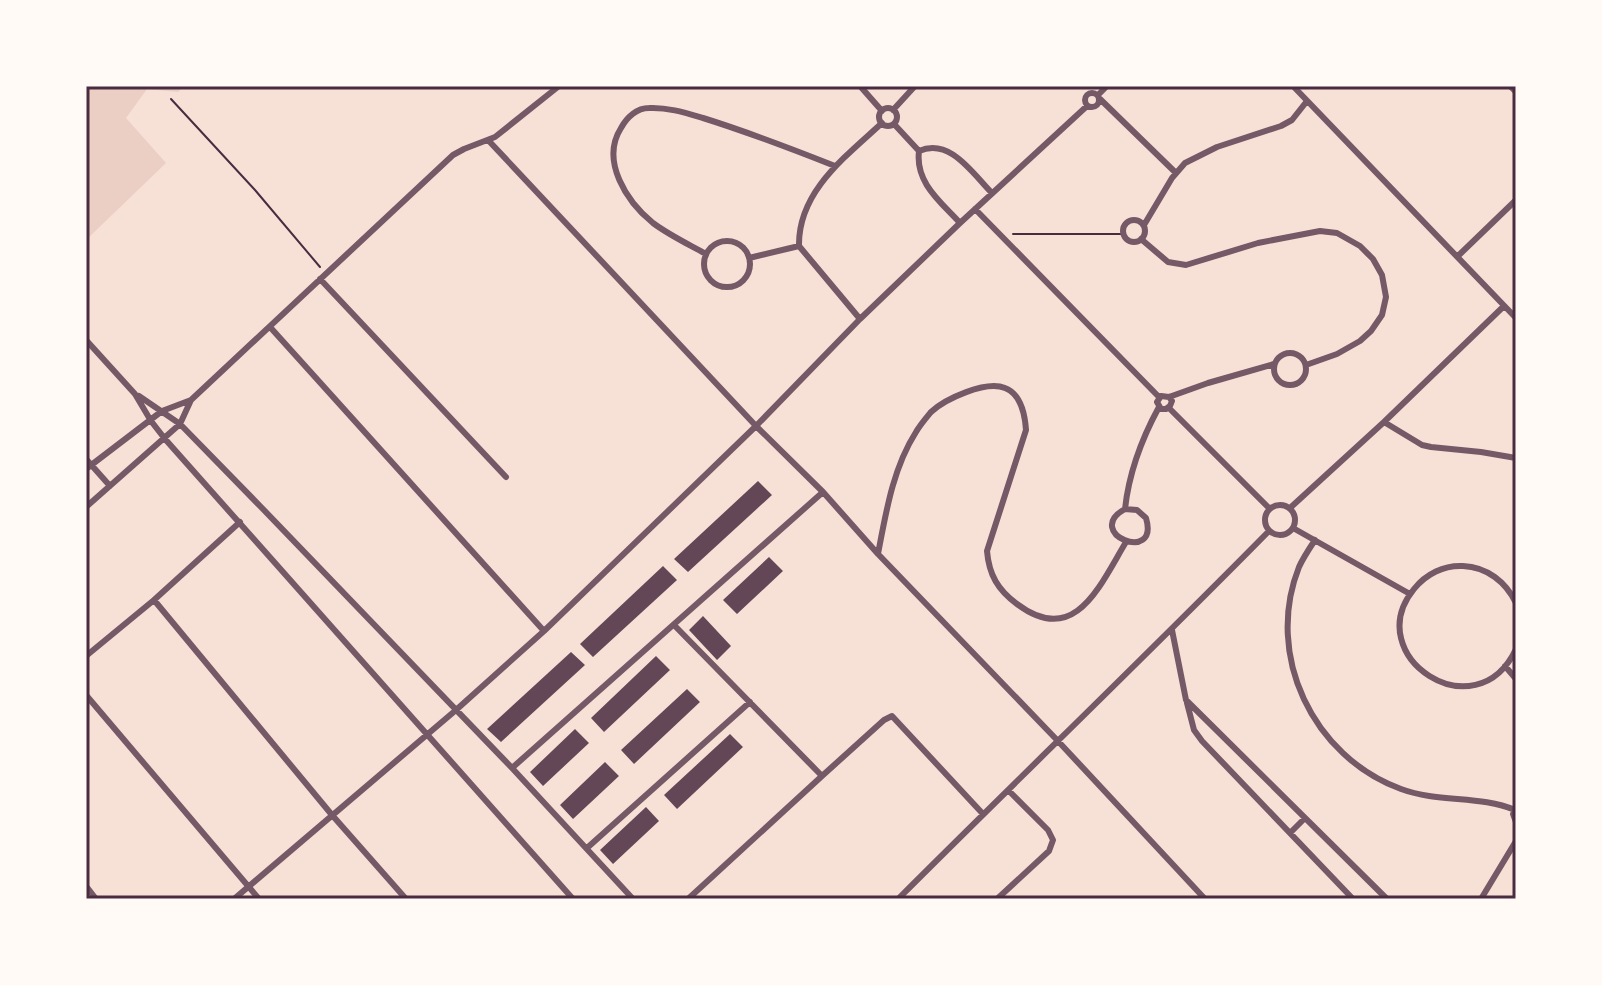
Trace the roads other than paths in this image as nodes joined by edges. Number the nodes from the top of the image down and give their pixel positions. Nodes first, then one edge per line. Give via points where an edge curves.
1 (559, 86) edge
2 (860, 86) edge
3 (915, 86) edge
4 (1081, 86) edge
5 (1107, 86) edge
6 (1293, 86) edge
7 (1510, 86) edge
8 (1516, 92) edge
9 (1088, 94) junction
10 (1099, 97) junction
11 (1307, 101) junction
12 (1087, 106) junction
13 (893, 110) junction
14 (882, 111) junction
15 (882, 123) junction
16 (894, 124) junction
17 (488, 140) junction
18 (919, 151) junction
19 (835, 166) junction
20 (1176, 173) junction
21 (992, 193) junction
22 (1516, 200) edge
23 (975, 209) junction
24 (960, 223) junction
25 (1144, 225) junction
26 (1141, 239) junction
27 (799, 246) junction
28 (706, 254) junction
29 (1458, 256) junction
30 (749, 258) junction
31 (323, 276) junction
32 (1504, 306) junction
33 (1516, 318) edge
34 (860, 319) junction
35 (270, 327) junction
36 (86, 340) edge
37 (1274, 364) junction
38 (1306, 365) junction
39 (135, 394) junction
40 (1159, 397) junction
41 (1169, 397) junction
42 (191, 400) junction
43 (1159, 407) junction
44 (1169, 408) junction
45 (162, 411) junction
46 (151, 421) junction
47 (1384, 422) junction
48 (180, 424) junction
49 (756, 426) junction
50 (165, 439) junction
51 (1516, 458) edge
52 (88, 464) edge
53 (506, 477) dead end
54 (110, 486) junction
55 (823, 492) junction
56 (86, 507) edge
57 (1269, 508) junction
58 (1290, 508) junction
59 (1125, 509) junction
60 (240, 522) junction
61 (1293, 528) junction
62 (1269, 531) junction
63 (1315, 540) junction
64 (1126, 542) junction
65 (878, 554) junction
66 (1410, 594) junction
67 (154, 600) junction
68 (1516, 603) edge
69 (674, 625) junction
70 (1172, 630) junction
71 (544, 631) junction
72 (1516, 649) edge
73 (86, 656) edge
74 (1505, 666) junction
75 (1516, 679) edge
76 (86, 695) edge
77 (1186, 700) junction
78 (750, 702) junction
79 (456, 710) junction
80 (426, 735) junction
81 (1057, 740) junction
82 (512, 768) junction
83 (822, 776) junction
84 (1008, 790) junction
85 (1288, 802) junction
86 (1516, 810) edge
87 (983, 814) junction
88 (332, 815) junction
89 (1275, 816) junction
90 (1305, 818) junction
91 (1516, 822) edge
92 (1290, 833) junction
93 (1516, 841) edge
94 (587, 848) junction
95 (86, 886) edge
96 (248, 886) junction
97 (1198, 892) junction
98 (96, 899) edge
99 (234, 899) edge
100 (259, 899) edge
101 (406, 899) edge
102 (573, 899) edge
103 (633, 899) edge
104 (688, 899) edge
105 (898, 899) edge
106 (997, 899) edge
107 (1190, 899) edge
108 (1205, 899) edge
109 (1353, 899) edge
110 (1387, 899) edge
111 (1481, 899) edge

1 - 17 street
2 - 14 street
3 - 13 street
4 - 9 street
5 - 10 street
6 - 11 street
7 - 8 street
9 - 10 street
9 - 12 street
10 - 12 street via 1094,107
10 - 20 street
11 - 20 street via 1287,123 1206,151
11 - 29 street
12 - 21 street
13 - 14 street
13 - 16 street
14 - 15 street
15 - 16 street
15 - 19 street
16 - 18 street
17 - 31 street via 453,155
17 - 49 street
18 - 21 street via 947,150
18 - 24 street via 921,179
19 - 27 street via 808,203
19 - 28 street via 692,115 651,107 636,111 615,140 620,182 651,222
20 - 25 street
21 - 23 street
22 - 29 street
23 - 24 street
23 - 40 street
24 - 34 street
25 - 26 street
25 - 26 street via 1133,220 1124,228 1126,239
26 - 38 street via 1168,262 1186,265 1258,243 1328,230 1360,246 1382,275 1382,315 1360,341
27 - 30 street
27 - 34 street
28 - 30 street via 717,243 729,241 740,245
28 - 30 street via 707,275 724,286 744,278
29 - 32 street
31 - 35 street
31 - 53 street
32 - 33 street
32 - 47 street
34 - 49 street
35 - 42 street
35 - 71 street
36 - 39 street
37 - 38 street via 1281,355 1292,353
37 - 38 street via 1278,380 1291,385 1303,379
37 - 41 street
39 - 45 street
39 - 46 street
40 - 41 street
40 - 43 street
41 - 44 street
42 - 45 street
42 - 48 street
43 - 44 street
43 - 59 street via 1138,450
44 - 57 street
45 - 46 street
45 - 48 street
46 - 50 street
46 - 52 street
47 - 51 street via 1422,445
47 - 58 street
48 - 50 street
48 - 79 street
49 - 55 street
49 - 71 street
50 - 54 street
50 - 60 street
52 - 54 street
54 - 56 street
55 - 65 street
55 - 69 street
57 - 58 street
57 - 62 street via 1264,520
58 - 61 street
59 - 64 street via 1113,526
59 - 64 street via 1140,511 1148,524 1143,538
60 - 67 street
60 - 80 street
61 - 62 street via 1282,535
61 - 63 street
62 - 70 street
63 - 66 street
63 - 86 street via 1298,571 1288,629 1298,686 1323,732 1359,766 1401,789
64 - 65 street via 1091,600 1066,618 1043,619 1001,591 990,572 987,551 1026,430 1015,396 994,386 951,399 923,422 902,460
65 - 81 street
66 - 68 street via 1433,573 1464,566 1494,576
66 - 74 street via 1401,635 1410,658 1427,676 1468,685
67 - 73 street
67 - 88 street
69 - 78 street
69 - 82 street
70 - 77 street
70 - 81 street
71 - 79 street
72 - 74 street
74 - 75 street
76 - 96 street
77 - 85 street
77 - 89 street via 1194,730
78 - 83 street
78 - 94 street
79 - 80 street
79 - 82 street
80 - 88 street
80 - 102 street
81 - 84 street
81 - 97 street
82 - 94 street
83 - 87 street via 892,716
83 - 104 street
84 - 87 street
84 - 106 street via 1053,840 1049,851
85 - 89 street
85 - 90 street
86 - 91 street
87 - 105 street
88 - 96 street
88 - 101 street
89 - 92 street
90 - 92 street
90 - 110 street
92 - 109 street
93 - 111 street
94 - 103 street
95 - 98 street
96 - 99 street
96 - 100 street
97 - 107 street
97 - 108 street

